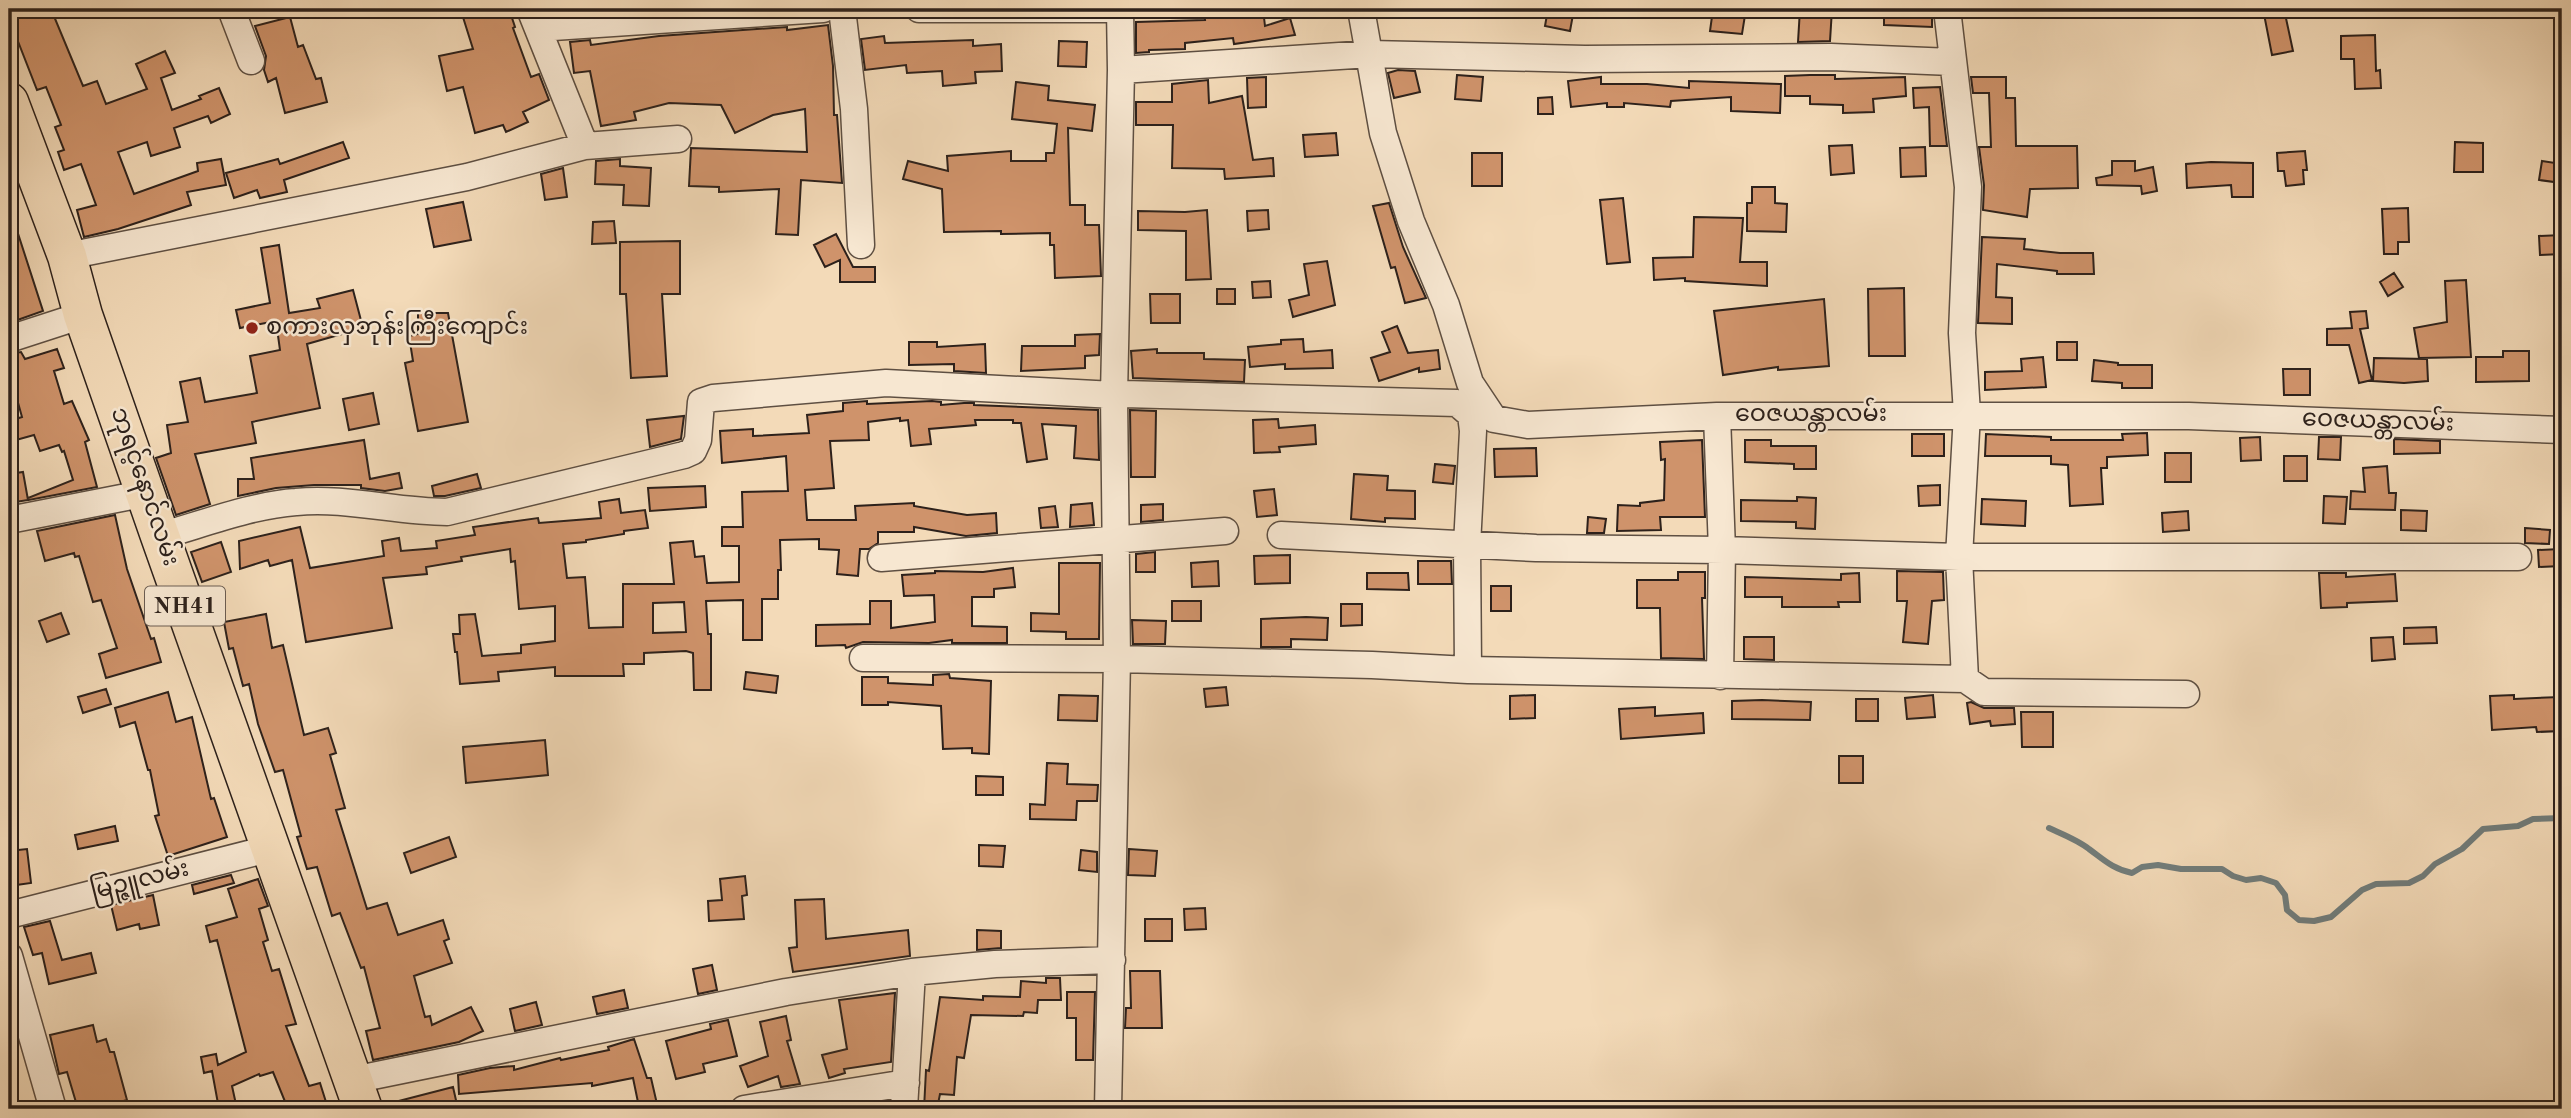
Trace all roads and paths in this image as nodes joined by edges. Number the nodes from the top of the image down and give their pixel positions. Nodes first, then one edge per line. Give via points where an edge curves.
1 (231, 9) edge
2 (823, 9) edge
3 (842, 9) edge
4 (919, 9) edge
5 (1120, 9) edge
6 (1361, 9) edge
7 (1947, 9) edge
8 (716, 12) edge
9 (534, 19) edge
10 (1370, 54) junction
11 (251, 61) dead end
12 (1952, 62) junction
13 (1121, 70) junction
14 (12, 119) edge
15 (678, 139) dead end
16 (585, 146) junction
17 (861, 245) dead end
18 (67, 256) junction
19 (83, 315) junction
20 (9, 339) edge
21 (1114, 395) junction
22 (1966, 415) junction
23 (1717, 416) junction
24 (2562, 430) edge
25 (147, 493) junction
26 (9, 520) edge
27 (1225, 531) dead end
28 (1281, 535) dead end
29 (160, 536) junction
30 (1115, 540) junction
31 (1466, 545) junction
32 (1722, 550) junction
33 (1959, 557) junction
34 (2518, 557) dead end
35 (881, 558) dead end
36 (863, 658) dead end
37 (1117, 659) junction
38 (1468, 670) junction
39 (1720, 676) junction
40 (1965, 679) junction
41 (2186, 694) dead end
42 (272, 848) junction
43 (9, 915) edge
44 (9, 956) edge
45 (1112, 960) junction
46 (912, 972) junction
47 (358, 1095) edge
48 (905, 1096) edge
49 (53, 1109) edge
50 (744, 1109) edge
51 (1108, 1109) edge

1 - 11 street
2 - 8 street
3 - 17 street via 854,109
4 - 5 street
5 - 13 street
6 - 10 street, ဝေဇယန္တာလမ်း
7 - 12 street
8 - 9 street
9 - 16 street
10 - 12 street
10 - 13 street
10 - 23 street, ဝေဇယန္တာလမ်း via 1383,133 1411,221 1446,304 1470,383 1494,419 1528,425
12 - 22 street via 1968,187 1962,333
13 - 21 street
14 - 18 highway, ဘုရင့်နောင်လမ်း / NH41
15 - 16 street
16 - 18 street via 467,177
18 - 19 highway, ဘုရင့်နောင်လမ်း / NH41
19 - 20 street
19 - 25 highway, ဘုရင့်နောင်လမ်း / NH41
21 - 29 street via 886,383 713,398 701,402 693,451 576,481 447,512 295,502
21 - 30 street
21 - 31 street via 1457,403 1471,415 1473,431
22 - 23 street, ဝေဇယန္တာလမ်း
22 - 24 street, ဝေဇယန္တာလမ်း via 2189,416
22 - 33 street
23 - 32 street
25 - 26 street
25 - 29 highway, ဘုရင့်နောင်လမ်း / NH41
27 - 30 street
28 - 31 street
29 - 42 highway, ဘုရင့်နောင်လမ်း / NH41
30 - 35 street
30 - 37 street
31 - 32 street
31 - 38 street
32 - 33 street
32 - 39 street
33 - 34 street
33 - 40 street
36 - 37 street
37 - 38 street
37 - 45 street
38 - 39 street
39 - 40 street
40 - 41 street via 1984,692
42 - 43 street, မြဉ္ဇူလမ်း
42 - 47 highway, ဘုရင့်နောင်လမ်း / NH41
44 - 49 street
45 - 46 street
45 - 51 street
46 - 47 street via 786,992
46 - 48 street
48 - 50 street

